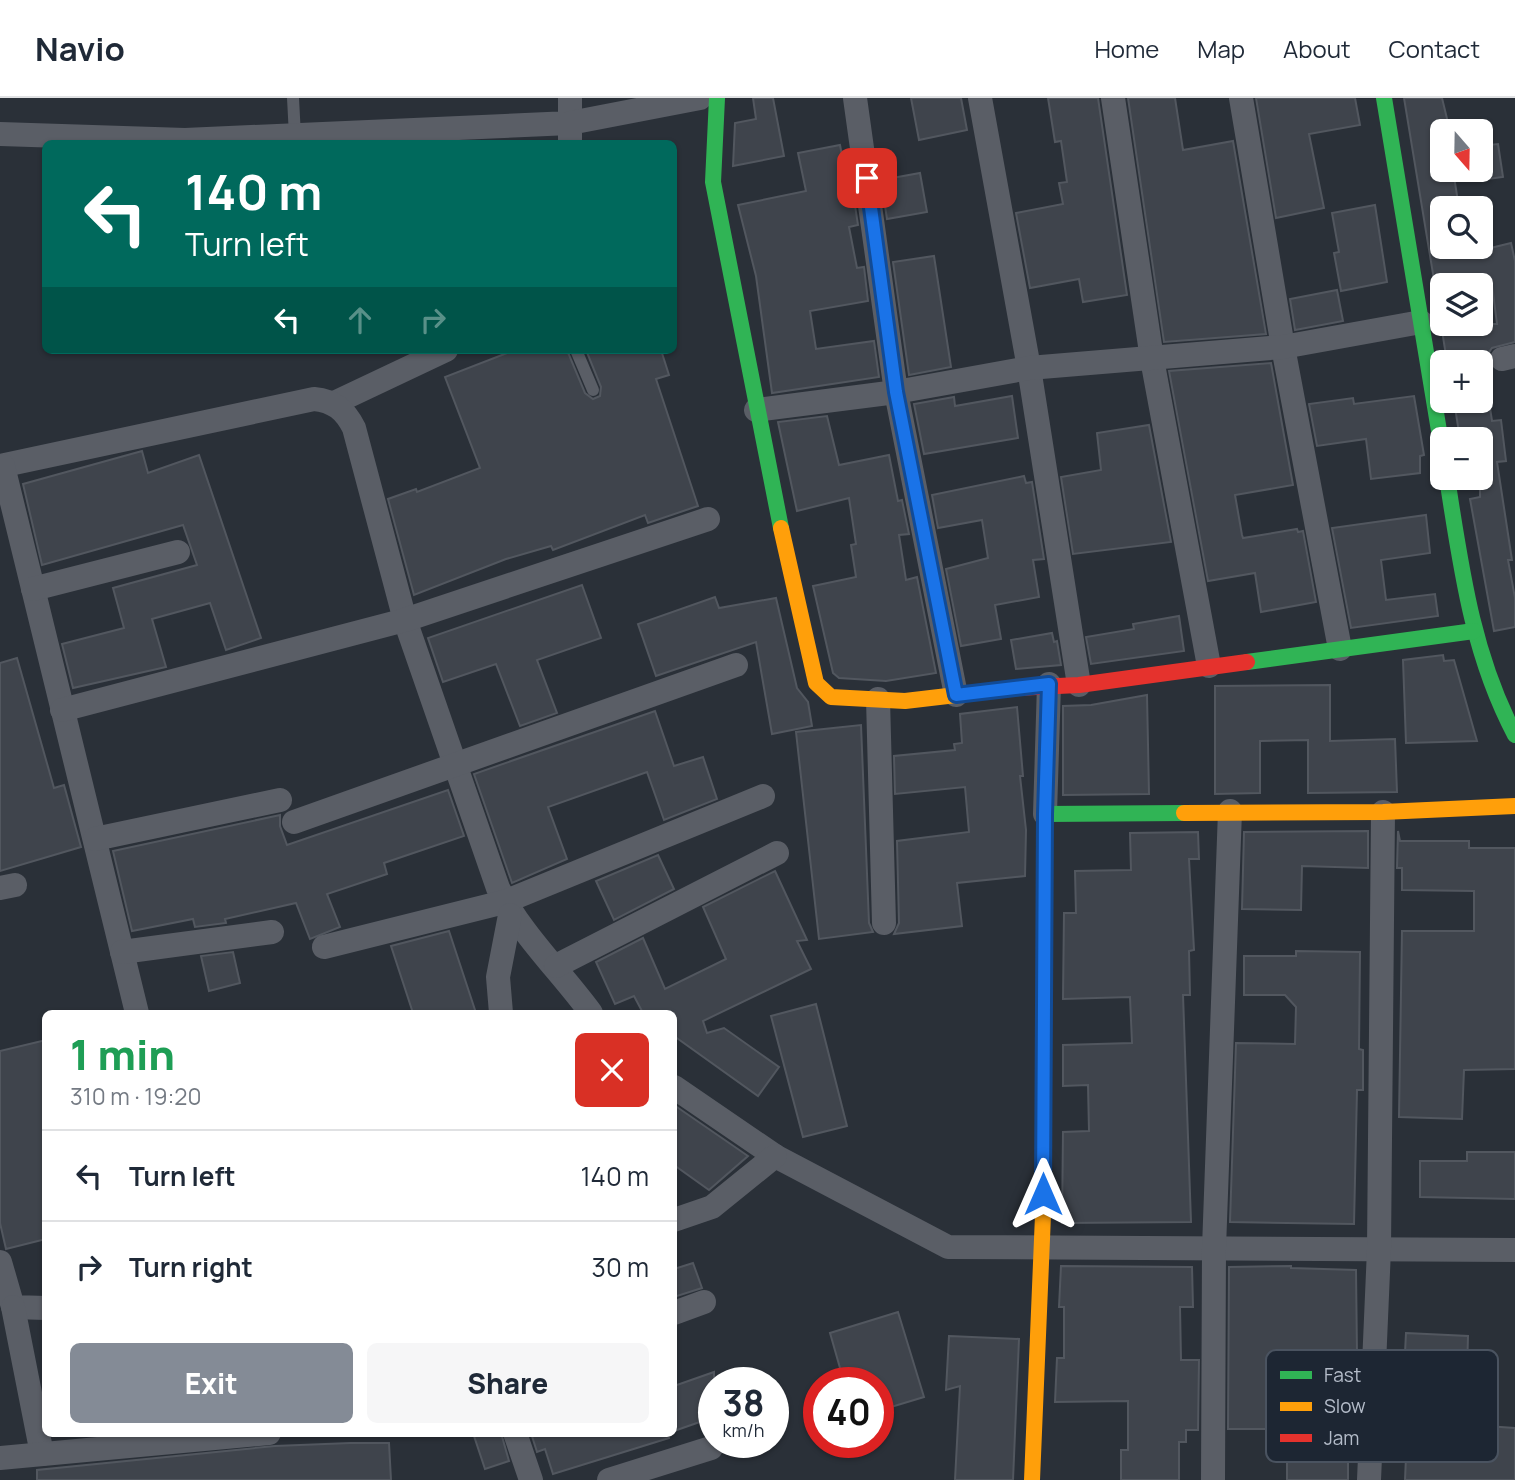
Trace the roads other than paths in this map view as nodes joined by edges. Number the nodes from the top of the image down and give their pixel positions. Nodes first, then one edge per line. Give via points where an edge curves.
1 (293, 98) edge
2 (570, 98) edge
3 (701, 98) edge
4 (717, 98) edge
5 (855, 98) edge
6 (980, 98) edge
7 (1113, 98) edge
8 (1241, 98) edge
9 (1384, 98) edge
10 (570, 133) edge
11 (0, 134) edge
12 (295, 136) junction
13 (1421, 322) junction
14 (1283, 347) junction
15 (438, 354) edge
16 (578, 354) edge
17 (1152, 359) junction
18 (1029, 368) junction
19 (593, 390) dead end
20 (896, 392) junction
21 (334, 403) junction
22 (756, 410) junction
23 (1438, 427) edge
24 (1, 466) edge
25 (1449, 490) edge
26 (708, 519) dead end
27 (178, 552) dead end
28 (33, 589) junction
29 (405, 620) junction
30 (1474, 631) junction
31 (1340, 649) junction
32 (736, 665) dead end
33 (1209, 666) junction
34 (1049, 684) junction
35 (1079, 685) junction
36 (956, 695) junction
37 (878, 699) junction
38 (62, 710) junction
39 (1515, 736) edge
40 (455, 764) junction
41 (763, 796) dead end
42 (280, 800) dead end
43 (1515, 807) edge
44 (1230, 811) junction
45 (1383, 812) junction
46 (1045, 814) junction
47 (294, 822) dead end
48 (94, 839) junction
49 (777, 853) dead end
50 (507, 908) junction
51 (884, 923) dead end
52 (272, 932) dead end
53 (324, 947) dead end
54 (122, 953) junction
55 (562, 974) junction
56 (136, 1010) edge
57 (501, 1010) edge
58 (569, 1010) edge
59 (589, 1010) edge
60 (677, 1089) edge
61 (775, 1156) junction
62 (677, 1219) edge
63 (1043, 1248) junction
64 (1214, 1248) junction
65 (1379, 1249) junction
66 (1515, 1250) edge
67 (0, 1262) edge
68 (705, 1302) dead end
69 (13, 1307) junction
70 (42, 1308) edge
71 (677, 1312) edge
72 (1374, 1350) edge
73 (226, 1437) edge
74 (516, 1437) edge
75 (698, 1452) edge
76 (42, 1454) junction
77 (0, 1458) edge
78 (1369, 1462) edge
79 (531, 1480) edge
80 (609, 1480) edge
81 (1032, 1480) edge
82 (1213, 1480) edge
83 (1368, 1480) edge

1 - 12 lane
2 - 10 street
3 - 10 street
4 - 22 street via 713,182
5 - 20 street
6 - 18 street
7 - 17 street
8 - 14 street
9 - 13 street
10 - 12 street
11 - 12 street via 184,140
13 - 14 street
13 - 23 street
14 - 17 street
14 - 31 street
15 - 21 street
16 - 19 lane
17 - 18 street
17 - 33 street
18 - 20 street
18 - 35 street
20 - 22 street
20 - 36 street
21 - 24 street via 314,399 273,405
21 - 29 street via 354,428
22 - 37 street via 816,683 831,697
24 - 28 street
25 - 30 street
26 - 29 street
27 - 28 street
28 - 38 street
29 - 38 street
29 - 40 street
30 - 31 street
30 - 39 street
31 - 33 street
32 - 40 street
33 - 35 street
34 - 35 street
34 - 36 street
34 - 46 street
36 - 37 street
37 - 51 street
38 - 48 street
40 - 47 street
40 - 50 street
41 - 50 street
42 - 48 street
43 - 45 street
44 - 45 street
44 - 46 street
44 - 64 street
45 - 65 street
46 - 63 street
48 - 54 street
49 - 55 street
50 - 53 street
50 - 55 street
50 - 57 street via 498,976
52 - 54 street
54 - 56 street
55 - 58 street
55 - 59 street
60 - 61 street
61 - 62 street via 712,1207
61 - 63 street via 948,1247
63 - 64 street
63 - 81 street
64 - 65 street
64 - 82 street
65 - 66 street
65 - 72 street
67 - 69 street
68 - 71 street
69 - 70 street
69 - 76 street
73 - 76 street
74 - 79 street
75 - 80 street
76 - 77 street
78 - 83 street

